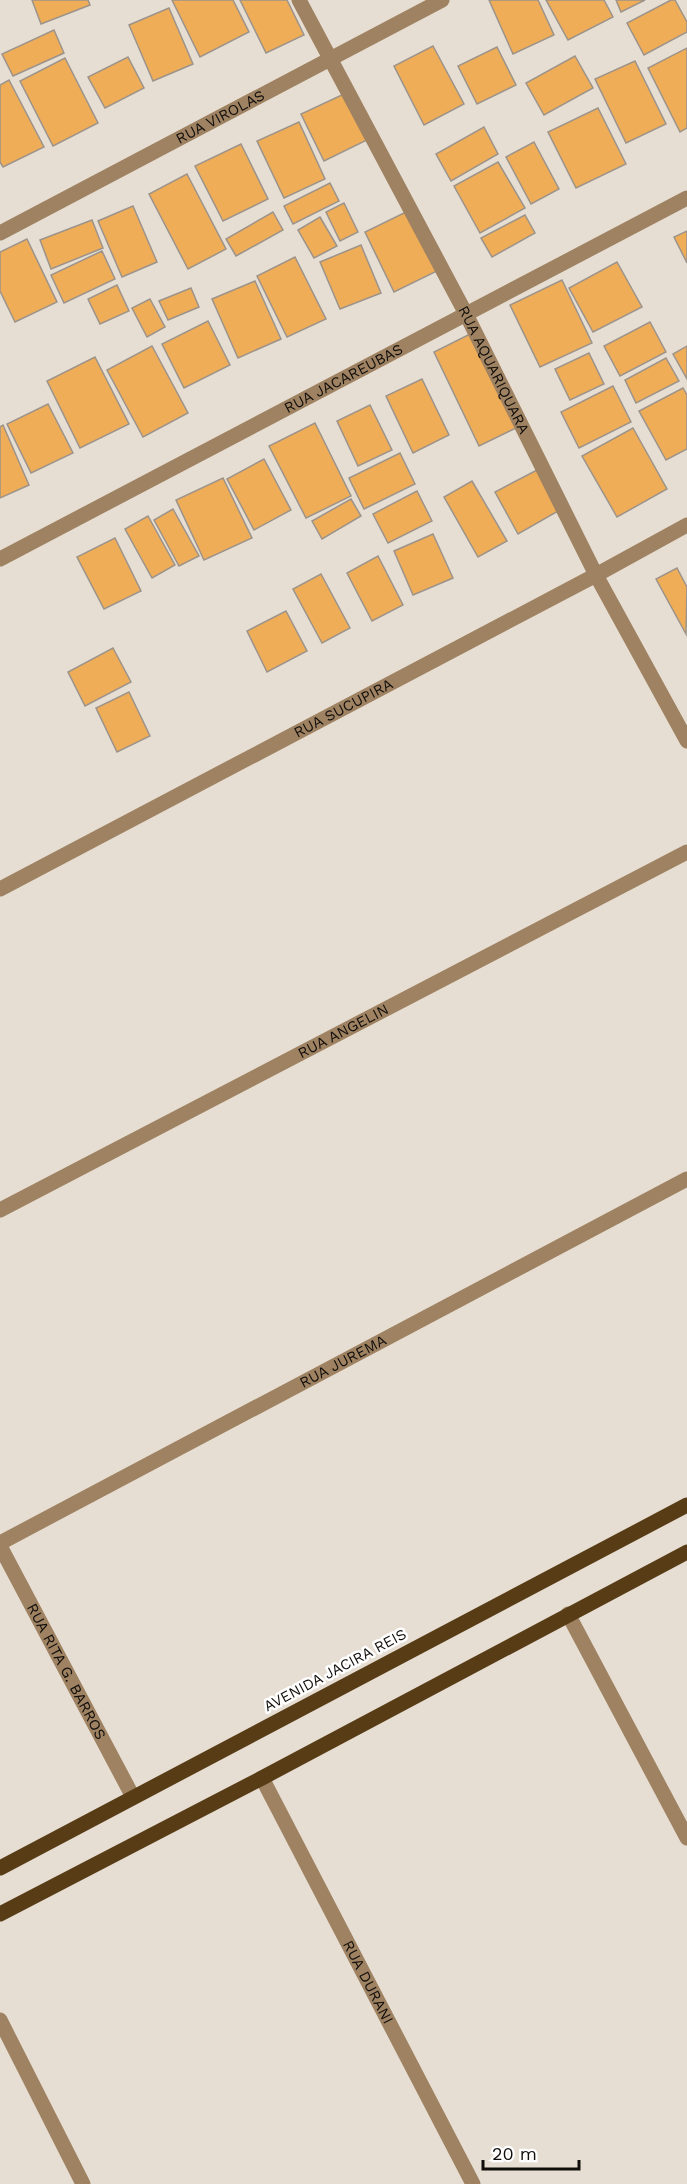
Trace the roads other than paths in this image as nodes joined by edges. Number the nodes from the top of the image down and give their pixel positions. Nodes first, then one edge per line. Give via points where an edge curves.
1 (299, 0) edge
2 (442, 0) edge
3 (330, 58) junction
4 (687, 198) edge
5 (0, 233) edge
6 (466, 314) junction
7 (687, 525) edge
8 (0, 559) edge
9 (596, 575) junction
10 (687, 741) edge
11 (687, 852) edge
12 (0, 889) edge
13 (687, 1179) edge
14 (0, 1210) edge
15 (687, 1505) edge
16 (0, 1545) edge
17 (687, 1552) edge
18 (568, 1614) junction
19 (262, 1778) junction
20 (133, 1797) junction
21 (687, 1838) edge
22 (0, 1868) edge
23 (0, 1914) edge
24 (0, 2020) edge
25 (83, 2184) edge
26 (473, 2184) edge

1 - 3 street, RUA AQUARIQUARA
2 - 3 street, RUA VIROLAS
3 - 5 street, RUA VIROLAS
3 - 6 street, RUA AQUARIQUARA
4 - 6 street, RUA JACAREUBAS
6 - 8 street, RUA JACAREUBAS
6 - 9 street, RUA AQUARIQUARA
7 - 9 street, RUA SUCUPIRA
9 - 10 street, RUA AQUARIQUARA
9 - 12 street, RUA SUCUPIRA
11 - 14 street, RUA ANGELIN
13 - 16 street, RUA JUREMA
15 - 20 main road, AVENIDA JACIRA REIS
16 - 20 street, RUA RITA G. BARROS
17 - 18 main road
18 - 19 main road
18 - 21 street
19 - 23 main road
19 - 26 street, RUA DURANI
20 - 22 main road, AVENIDA JACIRA REIS
24 - 25 street

